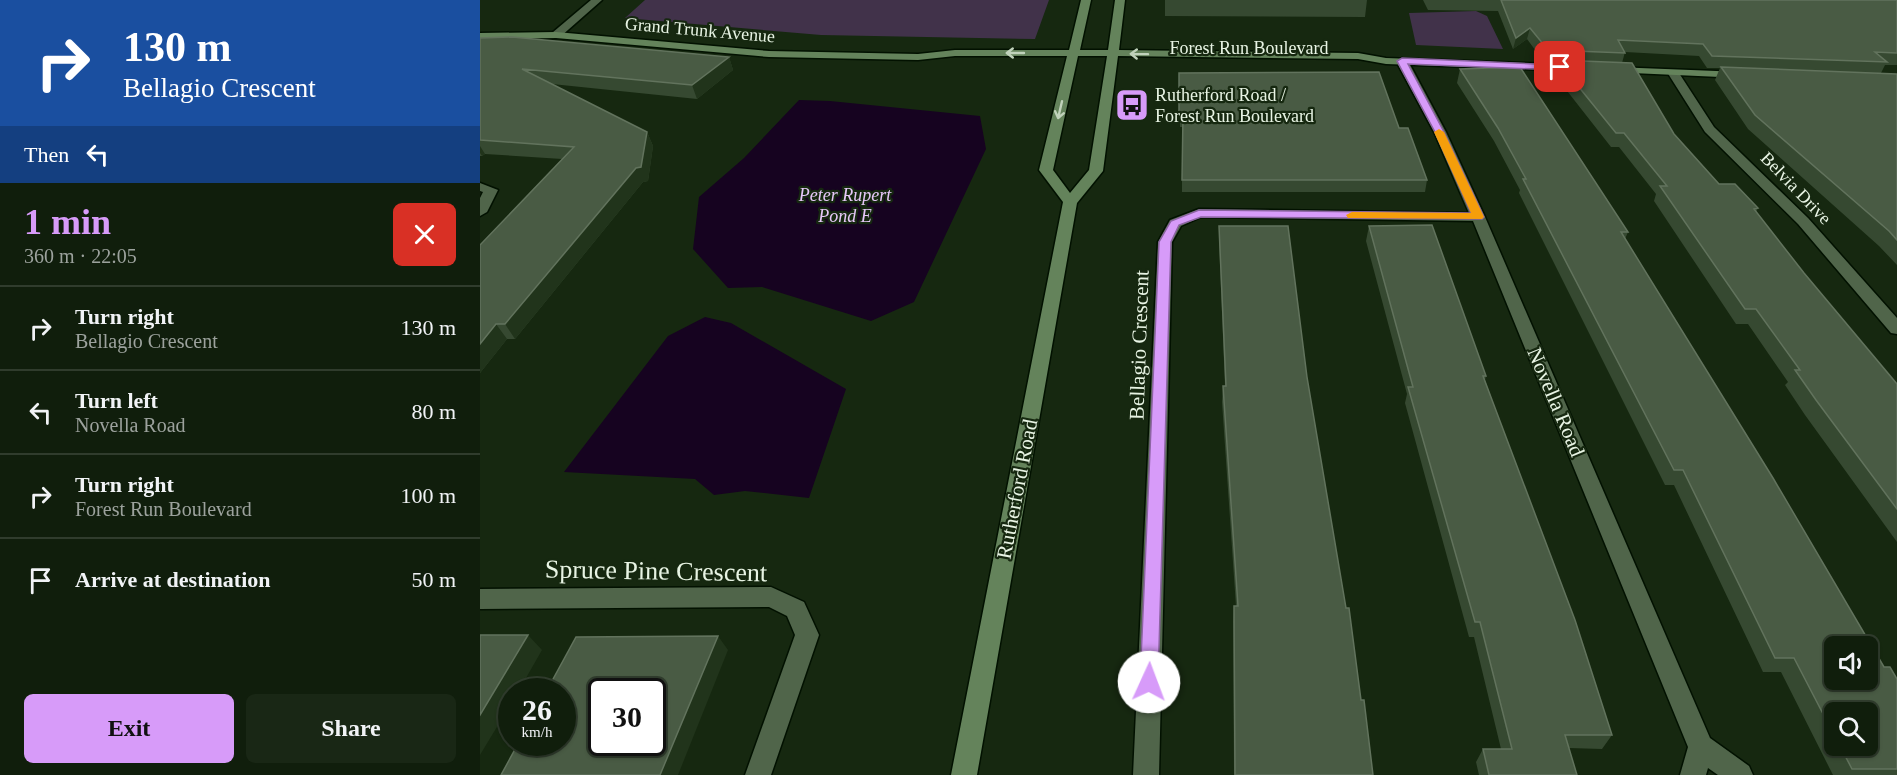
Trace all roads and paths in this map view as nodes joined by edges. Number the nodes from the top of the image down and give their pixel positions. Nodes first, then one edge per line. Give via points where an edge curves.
1 (597, 0) edge
2 (1086, 0) edge
3 (1120, 0) edge
4 (480, 36) edge
5 (556, 36) junction
6 (1072, 59) junction
7 (1115, 61) junction
8 (1394, 61) junction
9 (1151, 66) dead end
10 (1673, 72) junction
11 (1755, 75) edge
12 (480, 187) edge
13 (1070, 202) junction
14 (480, 212) edge
15 (1478, 217) junction
16 (1897, 328) edge
17 (480, 599) edge
18 (1701, 747) junction
19 (758, 775) edge
20 (964, 775) edge
21 (1146, 775) edge
22 (1693, 775) edge
23 (1740, 775) edge

1 - 5 street
2 - 6 street
3 - 7 street, Rutherford Road
4 - 5 street, Grand Trunk Avenue
5 - 6 street, Grand Trunk Avenue via 769,54 918,57 949,62
6 - 7 street, Forest Run Boulevard
6 -> 13 street via 1046,170
8 -> 7 street, Forest Run Boulevard via 1358,56
7 - 13 street, Rutherford Road via 1096,171
8 - 9 street, Forest Run Boulevard via 1363,66
8 - 10 street, Forest Run Boulevard
8 - 15 street, Novella Road via 1440,132
10 - 11 street, Forest Run Boulevard
10 - 16 street, Belvia Drive via 1709,129 1803,221
12 - 14 street via 491,190
13 - 20 street, Rutherford Road
15 - 18 street, Novella Road
15 - 21 street, Bellagio Crescent via 1199,213 1174,223 1165,242
17 - 19 street, Spruce Pine Crescent via 771,597 796,609 807,635
18 - 22 street
18 - 23 street

